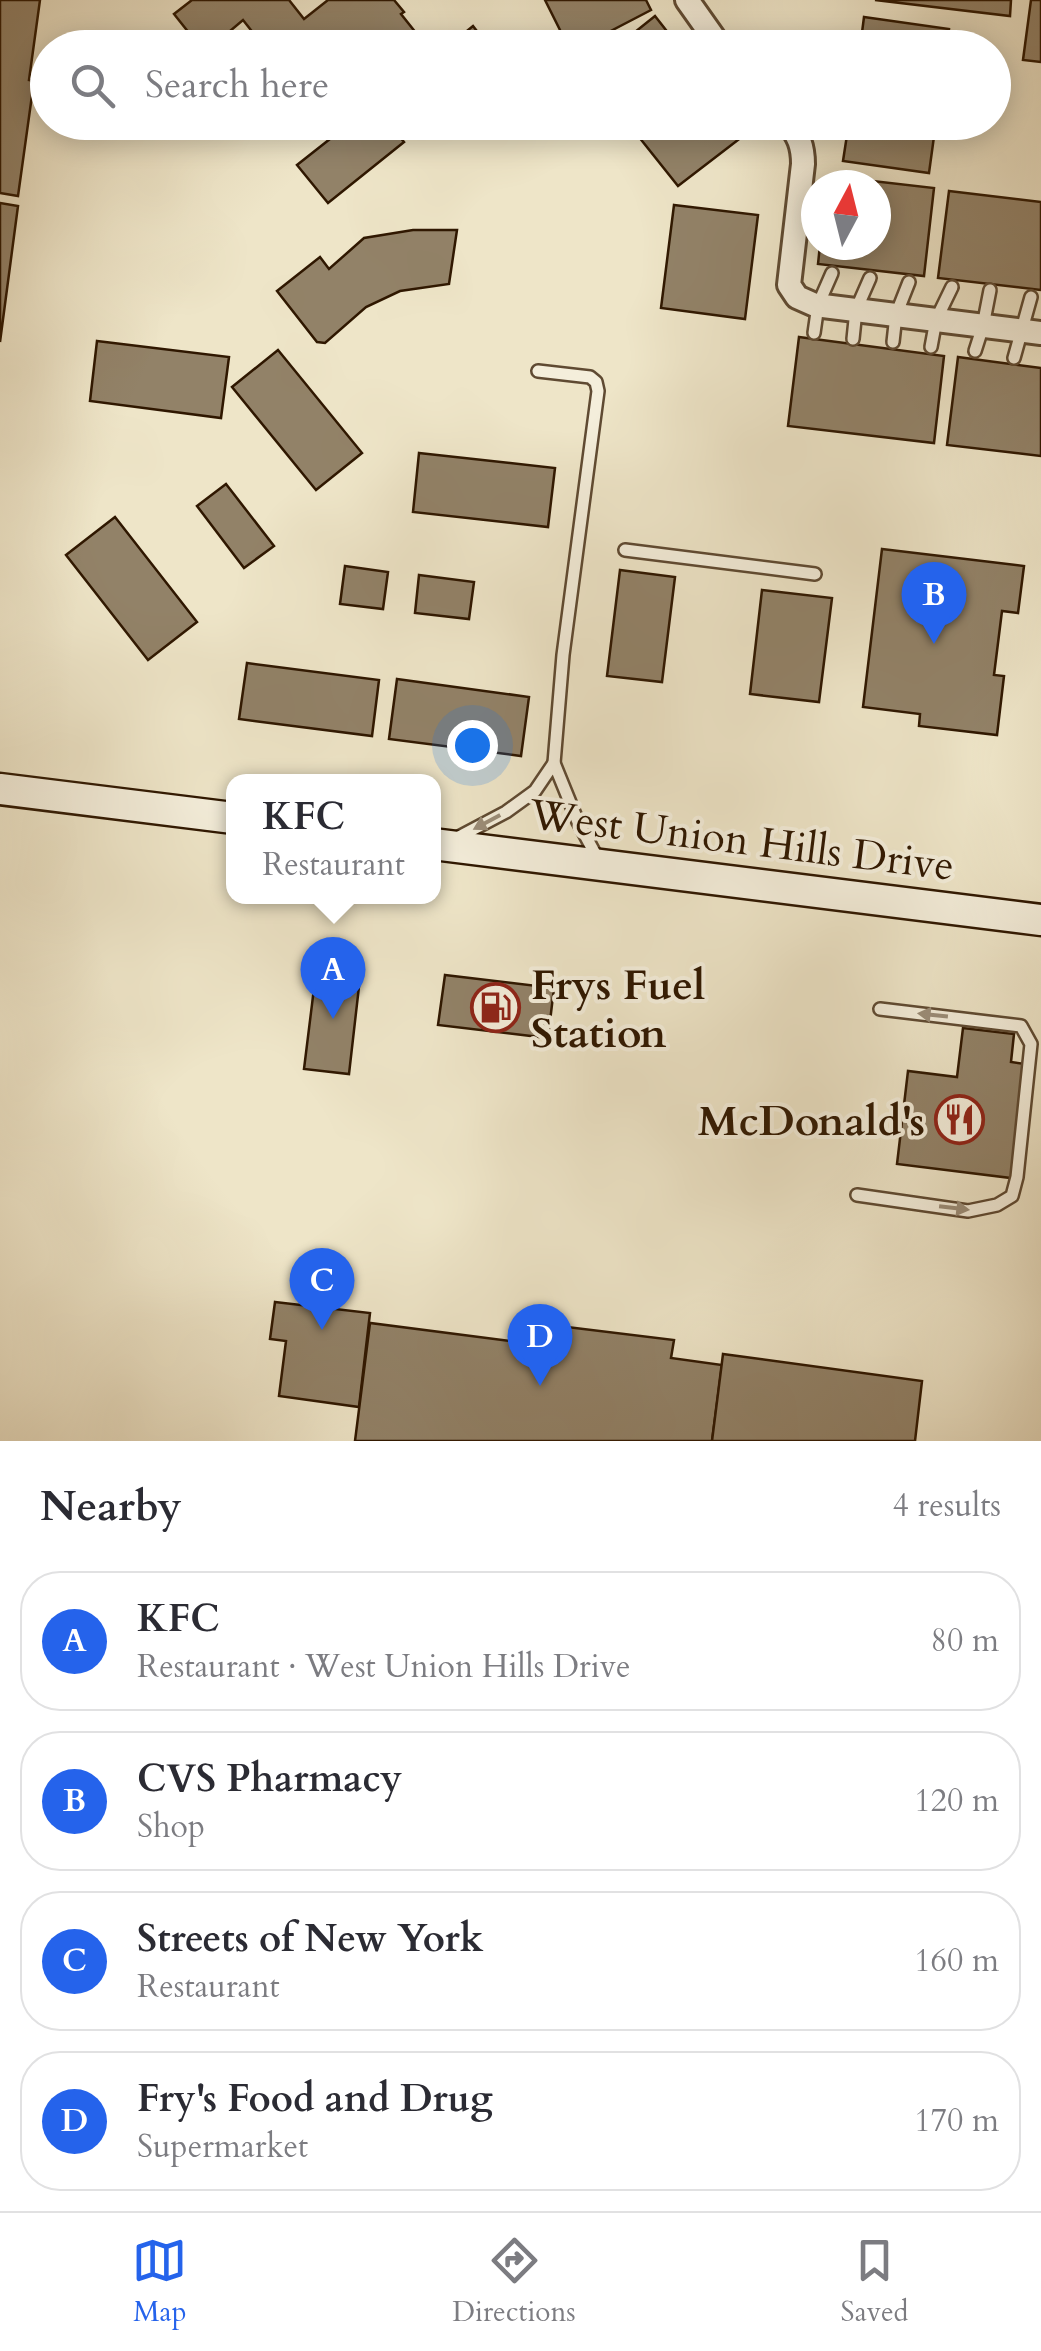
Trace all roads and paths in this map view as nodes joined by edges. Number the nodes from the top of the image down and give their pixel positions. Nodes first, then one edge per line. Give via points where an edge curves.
1 (686, 0) edge
2 (708, 30) edge
3 (800, 140) edge
4 (832, 272) dead end
5 (870, 278) dead end
6 (909, 282) dead end
7 (952, 288) dead end
8 (990, 290) dead end
9 (1031, 296) dead end
10 (818, 305) junction
11 (856, 310) junction
12 (896, 314) junction
13 (936, 320) junction
14 (983, 326) junction
15 (1032, 332) edge
16 (814, 333) dead end
17 (852, 338) dead end
18 (893, 342) dead end
19 (930, 347) dead end
20 (975, 351) dead end
21 (1014, 358) dead end
22 (538, 372) dead end
23 (624, 550) dead end
24 (815, 574) dead end
25 (554, 763) junction
26 (0, 789) edge
27 (226, 817) edge
28 (441, 843) edge
29 (441, 844) edge
30 (600, 864) junction
31 (1041, 920) edge
32 (880, 1009) dead end
33 (857, 1195) dead end

1 - 2 street
3 - 10 street via 789,285 797,297
4 - 10 lane
5 - 11 lane
6 - 12 lane
7 - 13 lane
8 - 14 lane
9 - 15 lane
10 - 11 street
10 - 16 lane
11 - 12 street
11 - 17 lane
12 - 13 street
12 - 18 lane
13 - 14 street
13 - 19 lane
14 - 15 street
14 - 20 lane
15 - 21 lane
22 - 25 lane via 590,377 598,391
23 - 24 lane
25 -> 28 lane via 535,790 506,812
25 - 30 lane
26 - 27 main road
29 - 30 main road, West Union Hills Drive
30 - 31 main road, West Union Hills Drive
33 -> 32 lane via 968,1211 1012,1196 1017,1177 1031,1044 1021,1026

